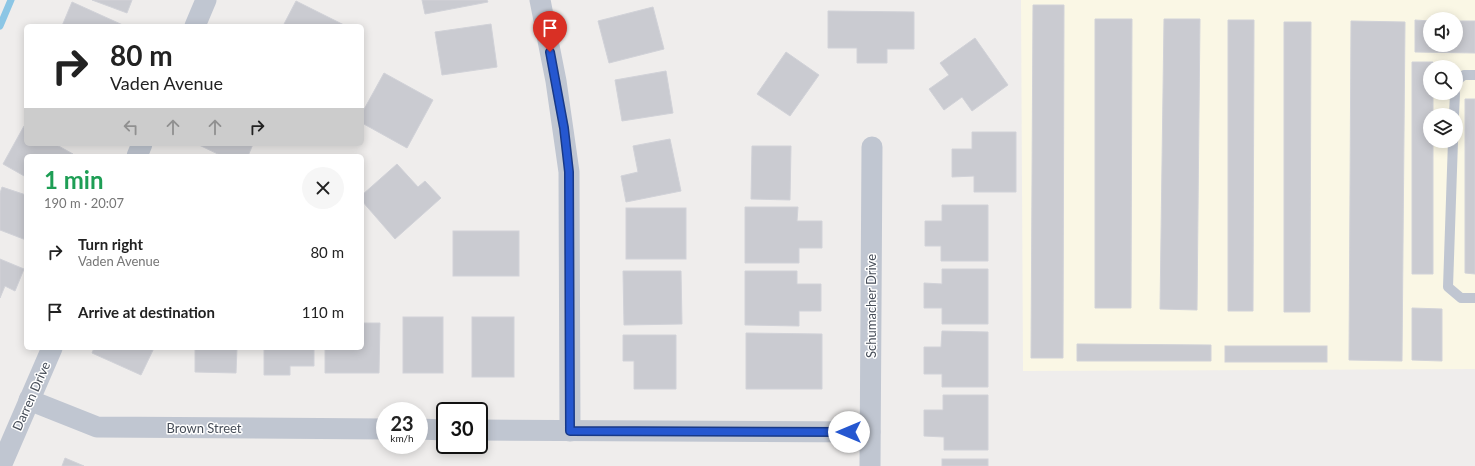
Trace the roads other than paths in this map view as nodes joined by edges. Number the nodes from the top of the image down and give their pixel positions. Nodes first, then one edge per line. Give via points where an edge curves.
1 (206, 0) edge
2 (540, 0) edge
3 (196, 24) edge
4 (1475, 75) edge
5 (1463, 76) edge
6 (872, 146) dead end
7 (1453, 148) edge
8 (1475, 298) edge
9 (51, 350) edge
10 (29, 400) junction
11 (376, 429) edge
12 (488, 430) edge
13 (570, 431) junction
14 (870, 432) junction
15 (1, 466) edge
16 (870, 466) edge

1 - 3 street
2 - 13 street via 556,81 569,172
4 - 5 lane
6 - 14 street, Schumacher Drive
7 - 8 lane via 1448,287 1461,298
9 - 10 street, Darren Drive
10 - 11 street, Brown Street via 97,427
10 - 15 street, Darren Drive
12 - 13 street
13 - 14 street
14 - 16 street, Schumacher Drive

